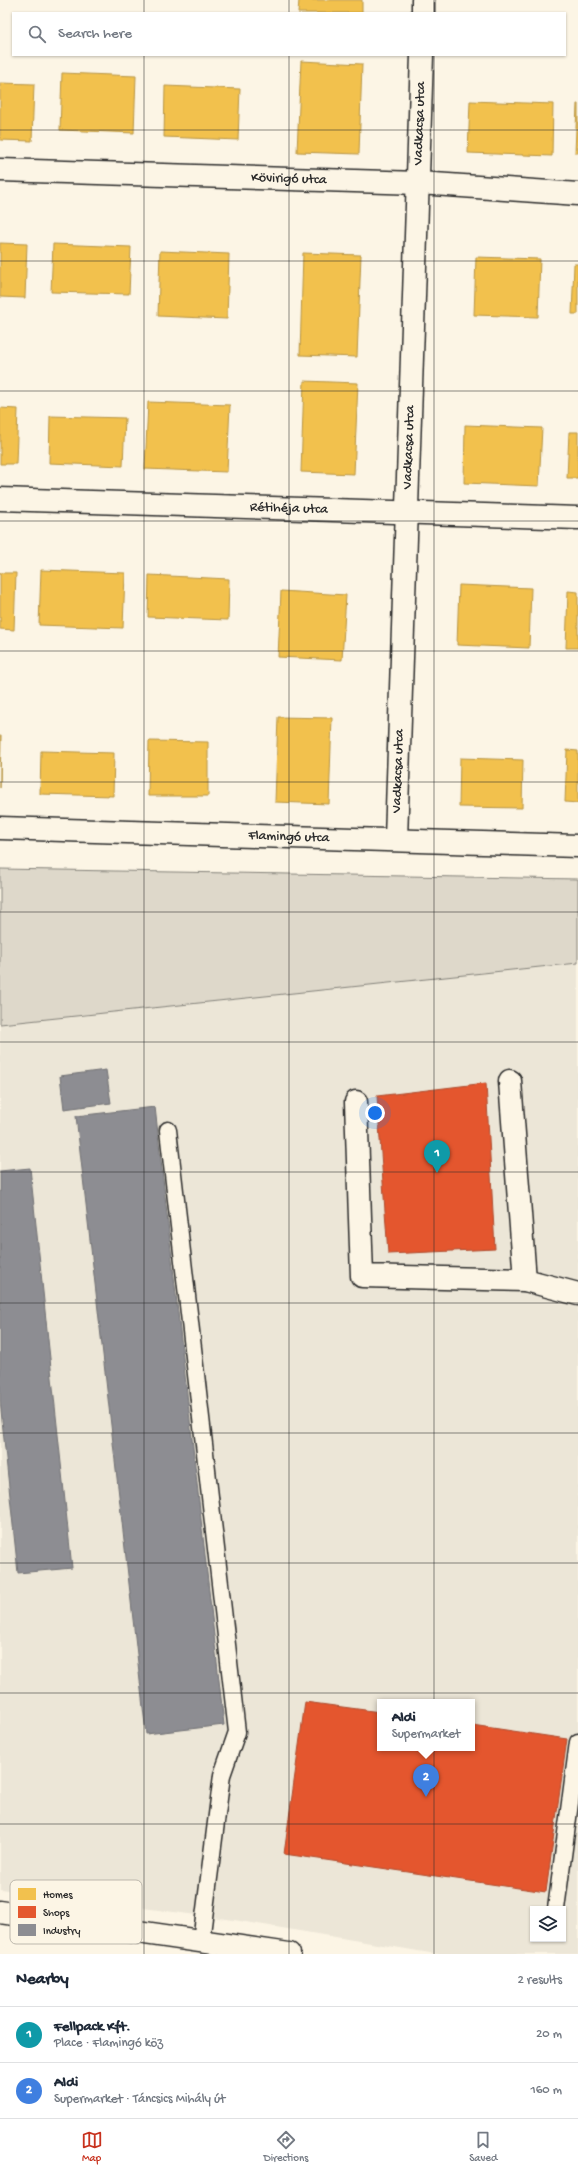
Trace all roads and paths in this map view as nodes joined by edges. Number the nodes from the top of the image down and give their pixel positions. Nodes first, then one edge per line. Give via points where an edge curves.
1 (423, 0) edge
2 (423, 12) edge
3 (422, 56) edge
4 (0, 170) edge
5 (419, 183) junction
6 (578, 194) edge
7 (0, 499) edge
8 (407, 511) junction
9 (578, 518) edge
10 (0, 828) edge
11 (396, 839) junction
12 (578, 846) edge
13 (510, 1081) dead end
14 (356, 1102) dead end
15 (168, 1130) dead end
16 (525, 1280) junction
17 (573, 1294) edge
18 (578, 1742) edge
19 (556, 1906) edge
20 (0, 1912) edge
21 (10, 1913) edge
22 (142, 1932) edge
23 (201, 1941) junction
24 (290, 1954) edge

1 - 2 street
3 - 5 street, Vadkacsa utca
4 - 5 street, Kövirigó utca
5 - 6 street, Kövirigó utca
5 - 8 street, Vadkacsa utca
7 - 8 street, Rétihéja utca
8 - 9 street, Rétihéja utca
8 - 11 street, Vadkacsa utca
10 - 11 street, Flamingó utca
11 - 12 street, Flamingó utca
13 - 16 street
14 - 16 street via 362,1276
15 - 23 lane via 237,1732 222,1775
16 - 17 street
18 - 19 lane
20 - 21 street
22 - 23 street
23 - 24 street

